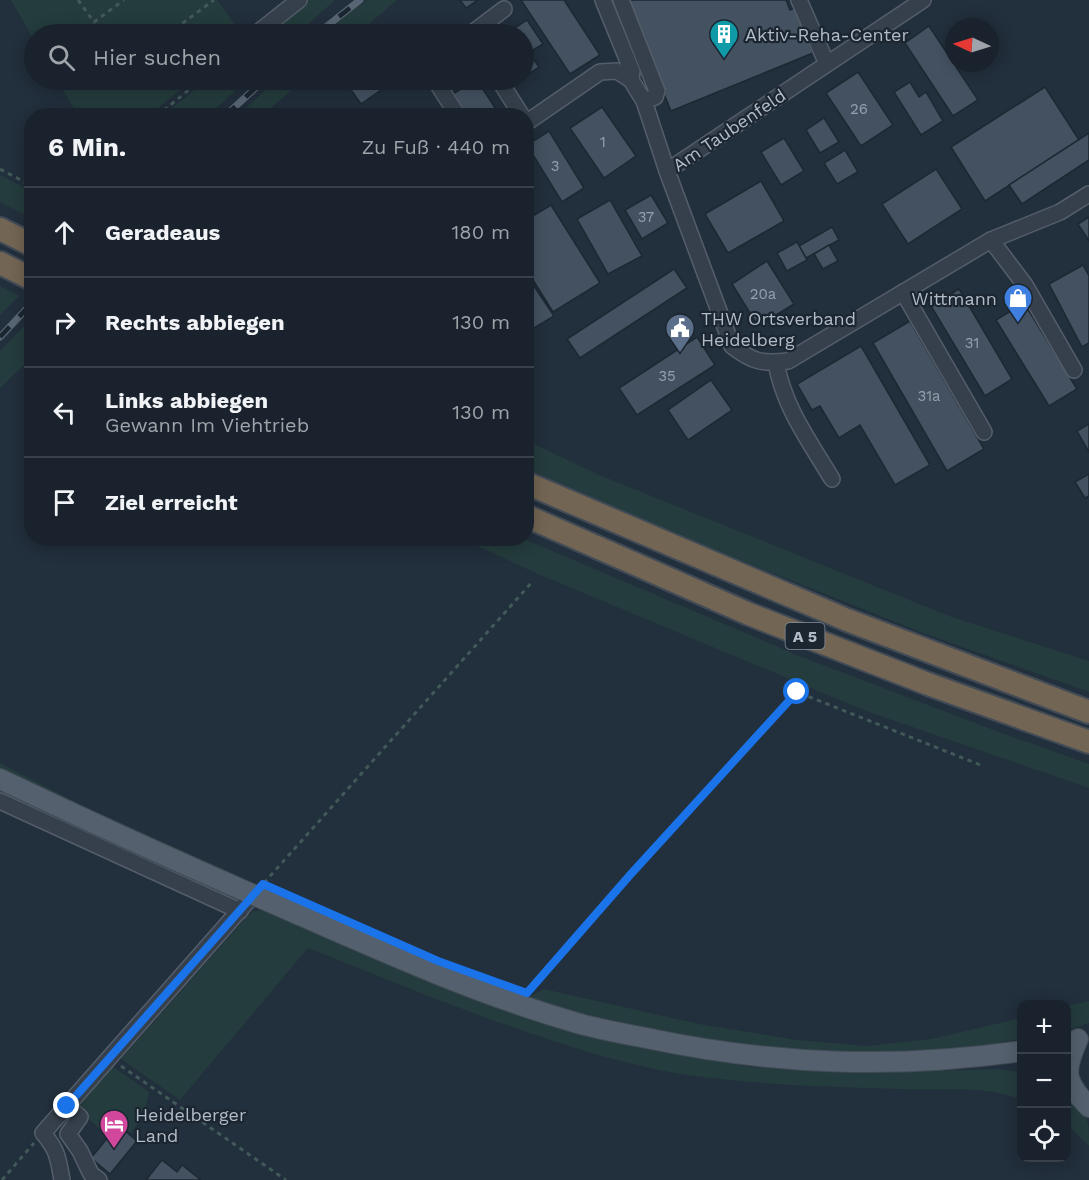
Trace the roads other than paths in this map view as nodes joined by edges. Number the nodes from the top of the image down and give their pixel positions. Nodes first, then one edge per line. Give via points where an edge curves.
1 (299, 0) edge
2 (603, 0) edge
3 (621, 0) edge
4 (799, 0) edge
5 (920, 1) edge
6 (504, 9) dead end
7 (269, 24) edge
8 (484, 24) edge
9 (827, 64) junction
10 (631, 80) junction
11 (441, 90) edge
12 (505, 90) edge
13 (644, 101) junction
14 (453, 108) edge
15 (517, 108) edge
16 (534, 117) edge
17 (667, 171) junction
18 (1089, 194) edge
19 (0, 229) edge
20 (992, 240) junction
21 (24, 241) edge
22 (0, 263) edge
23 (24, 275) edge
24 (903, 292) junction
25 (776, 363) junction
26 (1074, 370) dead end
27 (984, 432) dead end
28 (832, 479) dead end
29 (534, 486) edge
30 (534, 520) edge
31 (1089, 712) edge
32 (1089, 742) edge
33 (0, 779) edge
34 (0, 801) edge
35 (253, 895) junction
36 (240, 911) junction
37 (1081, 1043) edge
38 (1017, 1052) edge
39 (981, 1056) junction
40 (1017, 1063) edge
41 (1077, 1096) edge
42 (67, 1106) junction
43 (92, 1178) edge
44 (62, 1180) edge

1 - 7 street
2 - 10 street via 632,71
3 - 13 street via 657,91 656,97
4 - 9 street
5 - 9 street, Am Taubenfeld
6 - 8 street
9 - 17 street, Am Taubenfeld
10 - 13 street
10 - 16 street via 617,71 600,72
11 - 14 street
12 - 15 street
13 - 17 street
17 - 25 street, Am Taubenfeld via 732,346 747,358
18 - 20 street via 1060,212
19 - 21 highway
20 - 24 street
20 - 26 street via 1025,285
22 - 23 highway
24 - 25 street via 788,361
24 - 27 street
25 - 28 street via 788,405
29 - 31 highway, A 5 via 837,616
30 - 32 highway, A 5 via 749,614
33 - 35 main road
34 - 36 street
35 - 36 street
35 - 39 main road via 414,966 513,1002 625,1034 789,1060 918,1061
36 - 42 street
37 - 41 main road via 1068,1062 1069,1079
38 - 39 main road
39 - 40 main road
42 - 43 street via 80,1117 68,1134
42 - 44 street via 43,1133 55,1147

